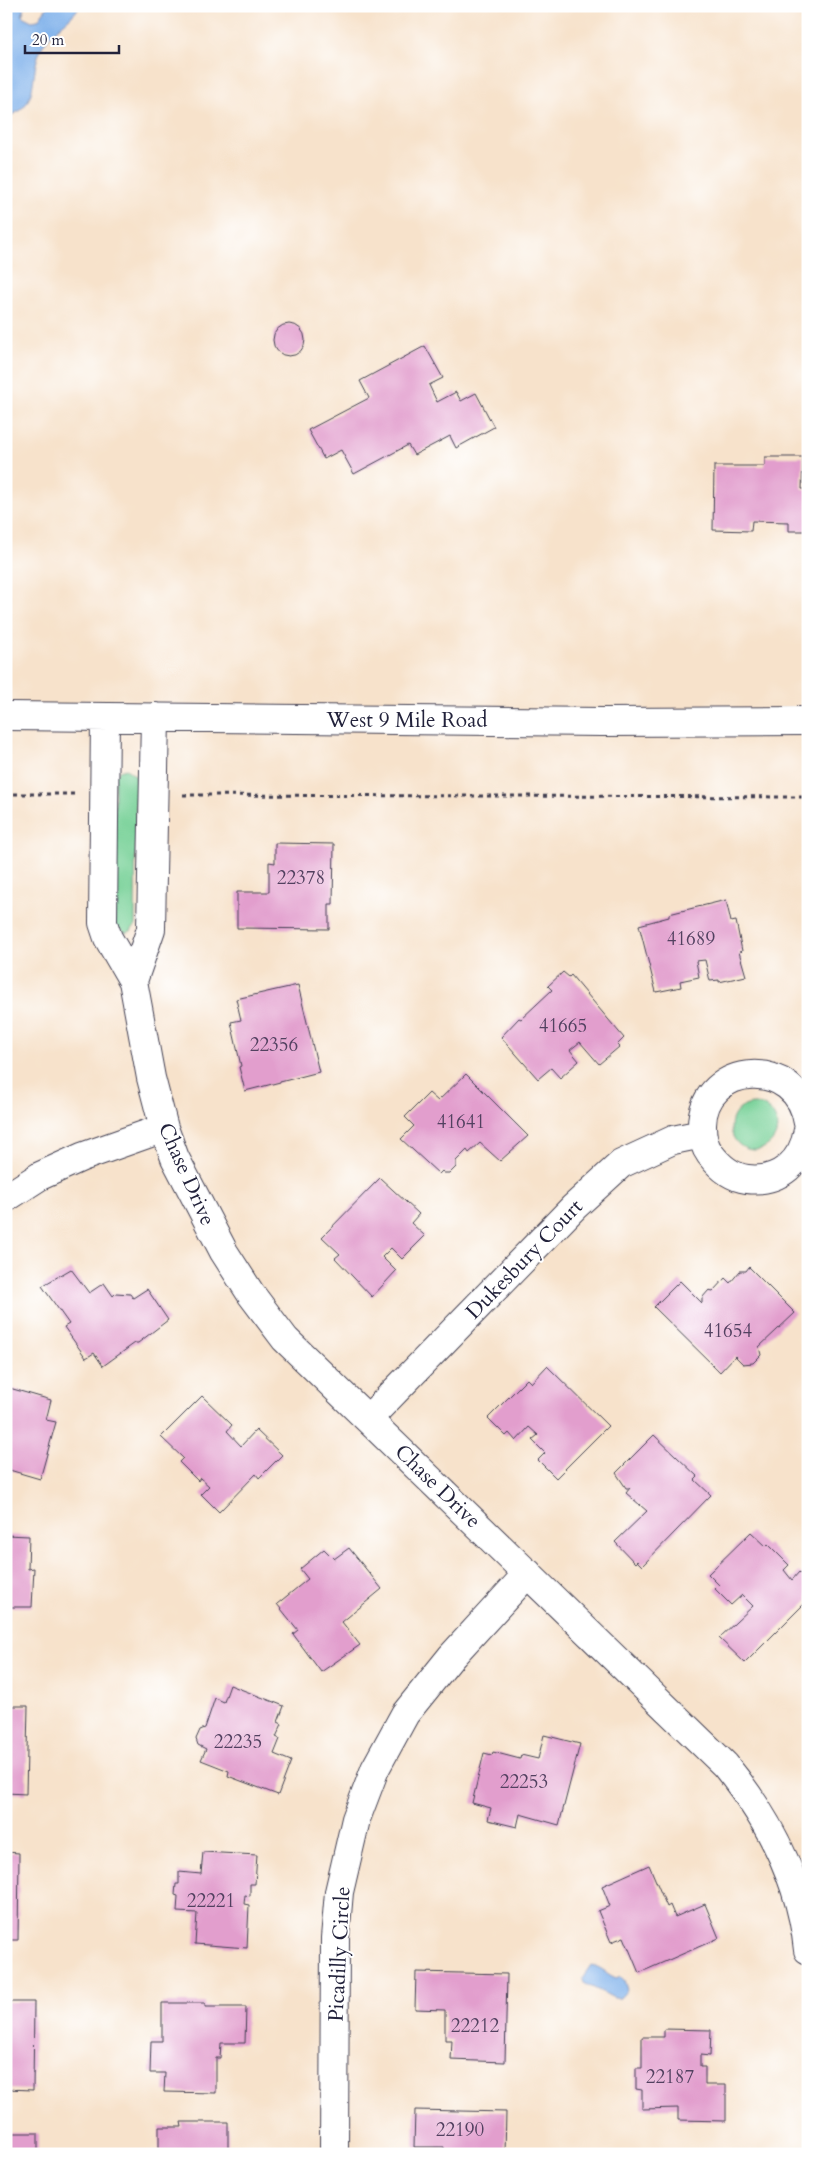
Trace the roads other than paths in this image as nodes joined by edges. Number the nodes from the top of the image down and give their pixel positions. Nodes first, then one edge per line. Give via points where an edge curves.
1 (6, 716) edge
2 (105, 717) junction
3 (155, 718) junction
4 (808, 721) edge
5 (133, 981) junction
6 (808, 1123) edge
7 (164, 1128) junction
8 (808, 1130) edge
9 (702, 1134) junction
10 (6, 1198) edge
11 (368, 1419) junction
12 (528, 1573) junction
13 (808, 1950) edge
14 (334, 2154) edge

1 - 2 street, West 9 Mile Road
2 - 3 street, West 9 Mile Road
2 - 5 street, Chase Drive via 103,923
3 - 4 street, West 9 Mile Road
3 - 5 street, Chase Drive via 151,930
5 - 7 street, Chase Drive
6 - 9 street via 798,1095 785,1083 770,1076 752,1074 735,1078 714,1093 702,1117
7 - 10 street via 40,1176
7 - 11 street, Chase Drive via 201,1211 251,1294 285,1339
8 - 9 street via 802,1149 789,1168 760,1180 729,1173 717,1164
9 - 11 street, Dukesbury Court via 673,1140 621,1164 574,1207
11 - 12 street, Chase Drive
12 - 13 street, Chase Drive via 725,1765 747,1793 765,1820 788,1870 800,1904
12 - 14 street, Picadilly Circle via 451,1657 405,1714 375,1769 356,1819 339,1892 335,1938

